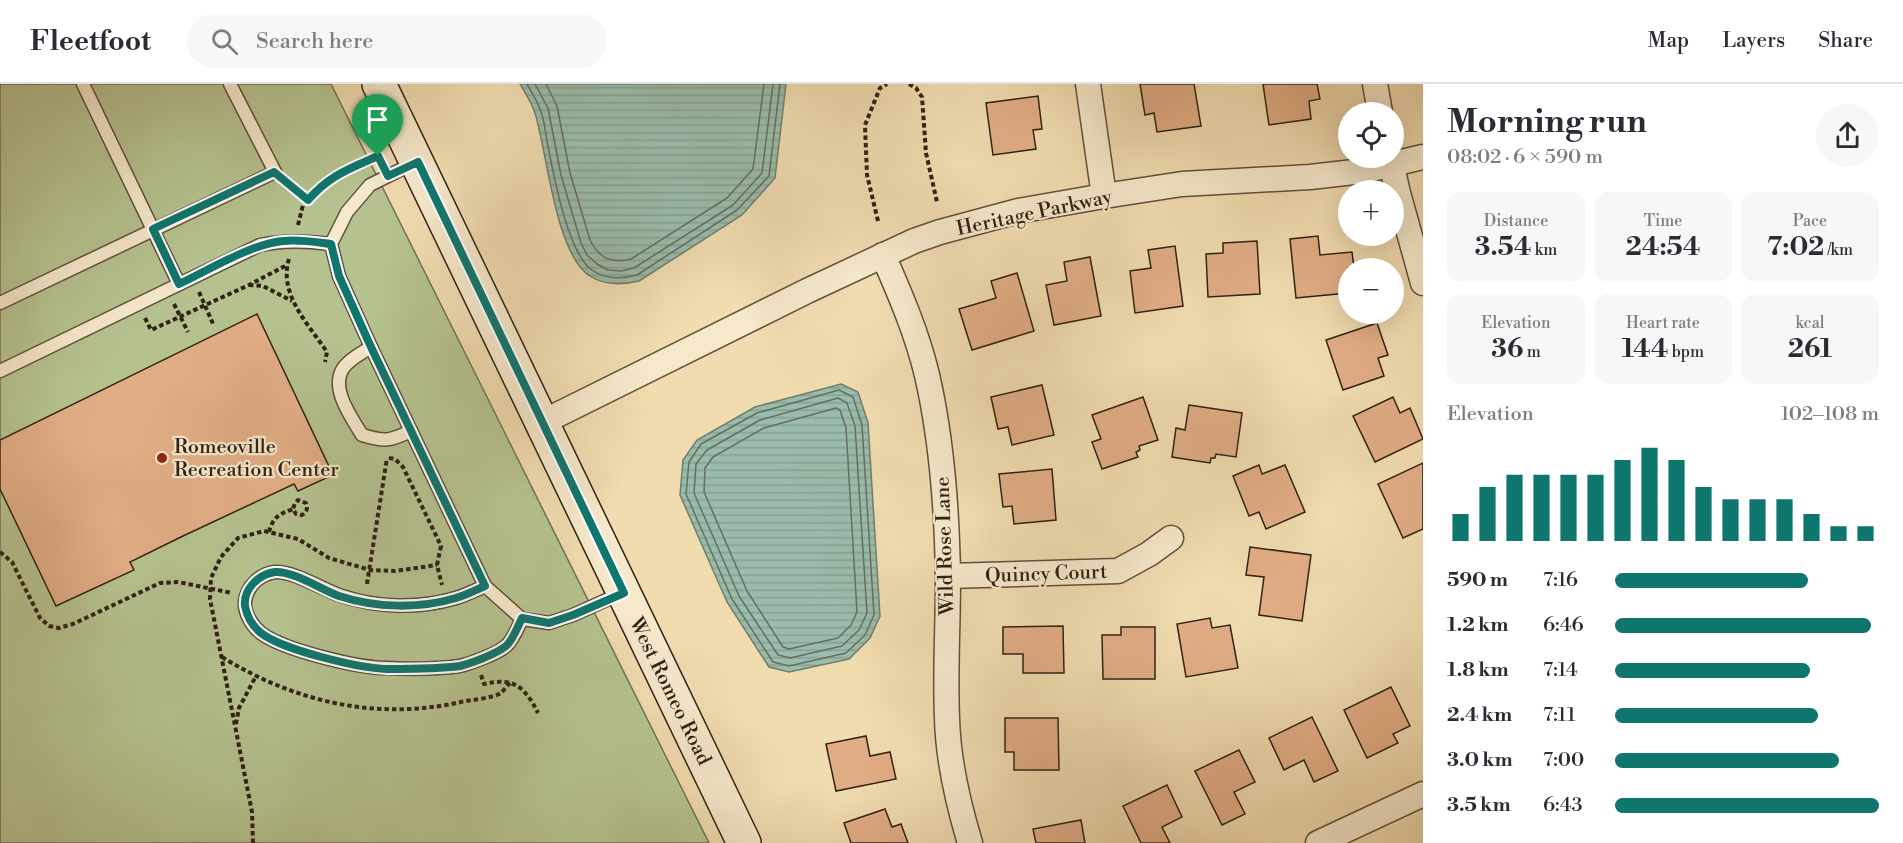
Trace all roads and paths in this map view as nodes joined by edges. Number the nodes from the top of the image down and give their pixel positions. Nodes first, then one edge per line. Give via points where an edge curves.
1 (83, 84) edge
2 (230, 84) edge
3 (379, 84) edge
4 (887, 84) edge
5 (909, 84) edge
6 (1088, 84) edge
7 (1375, 84) edge
8 (1378, 102) edge
9 (1423, 157) edge
10 (1404, 159) edge
11 (418, 162) junction
12 (1371, 168) edge
13 (1392, 168) edge
14 (274, 172) junction
15 (388, 176) junction
16 (1104, 196) junction
17 (308, 200) junction
18 (937, 202) dead end
19 (878, 221) dead end
20 (153, 229) junction
21 (295, 240) junction
22 (331, 244) junction
23 (883, 255) junction
24 (1423, 283) edge
25 (179, 284) junction
26 (249, 285) junction
27 (0, 303) edge
28 (138, 304) junction
29 (205, 305) junction
30 (180, 316) junction
31 (214, 326) dead end
32 (188, 332) dead end
33 (371, 347) junction
34 (0, 371) edge
35 (541, 423) junction
36 (411, 431) junction
37 (387, 458) dead end
38 (293, 509) dead end
39 (269, 532) junction
40 (1171, 538) dead end
41 (0, 552) edge
42 (437, 565) dead end
43 (370, 570) junction
44 (948, 576) junction
45 (485, 586) junction
46 (210, 588) junction
47 (624, 593) junction
48 (522, 618) junction
49 (221, 657) junction
50 (256, 676) junction
51 (538, 713) dead end
52 (235, 727) junction
53 (1423, 794) edge
54 (252, 843) edge
55 (744, 843) edge
56 (970, 843) edge
57 (1318, 843) edge

1 - 20 lane
2 - 14 lane
3 - 11 main road, West Romeo Road
4 - 19 path via 880,88 865,125 867,175
5 - 18 path via 922,97 926,153
6 - 16 street
7 - 8 street
9 - 10 street, Heritage Parkway
11 - 15 lane
11 - 35 main road, West Romeo Road
12 - 16 street, Heritage Parkway via 1310,177 1182,184
13 - 24 street
14 - 17 path
14 - 20 lane
15 - 17 path via 378,156 337,174
15 - 22 lane via 370,185 346,212
16 - 23 street, Heritage Parkway via 1018,211 940,232
17 - 21 path via 303,205
20 - 25 lane
20 - 27 lane
21 - 22 lane
21 - 25 lane via 260,245
22 - 33 lane via 339,276
23 - 35 street, Heritage Parkway
23 - 44 street, Wild Rose Lane via 913,328 927,375 941,463
25 - 28 lane
26 - 26 path via 287,265 293,302 263,286
26 - 29 path
28 - 30 path via 151,330
28 - 34 lane
29 - 30 path
29 - 31 path
30 - 32 path
33 - 36 lane
33 - 36 lane via 344,367 338,381 346,410 362,435 393,439
35 - 47 main road, West Romeo Road
36 - 45 lane
37 - 43 path
38 - 39 path via 278,514
39 - 43 path via 298,539 329,558
39 - 46 path via 238,538 221,557
40 - 44 street, Quincy Court via 1118,571
41 - 46 path via 12,562 40,618 49,627 73,624 160,583
42 - 43 path
44 - 56 street, Wild Rose Lane via 946,720 952,771
45 - 48 lane
45 - 48 lane via 457,598 423,605 379,605 339,596 298,577 276,572 258,578 248,589 244,603 248,618 261,633 291,647 386,669 461,666 481,659 507,645
46 - 49 path
47 - 48 lane via 549,623
47 - 55 main road, West Romeo Road
49 - 50 path
49 - 52 path
50 - 51 path via 331,703 387,710 444,706 500,694 510,683 525,692
50 - 52 path via 239,708
52 - 54 path via 252,812
53 - 57 street

